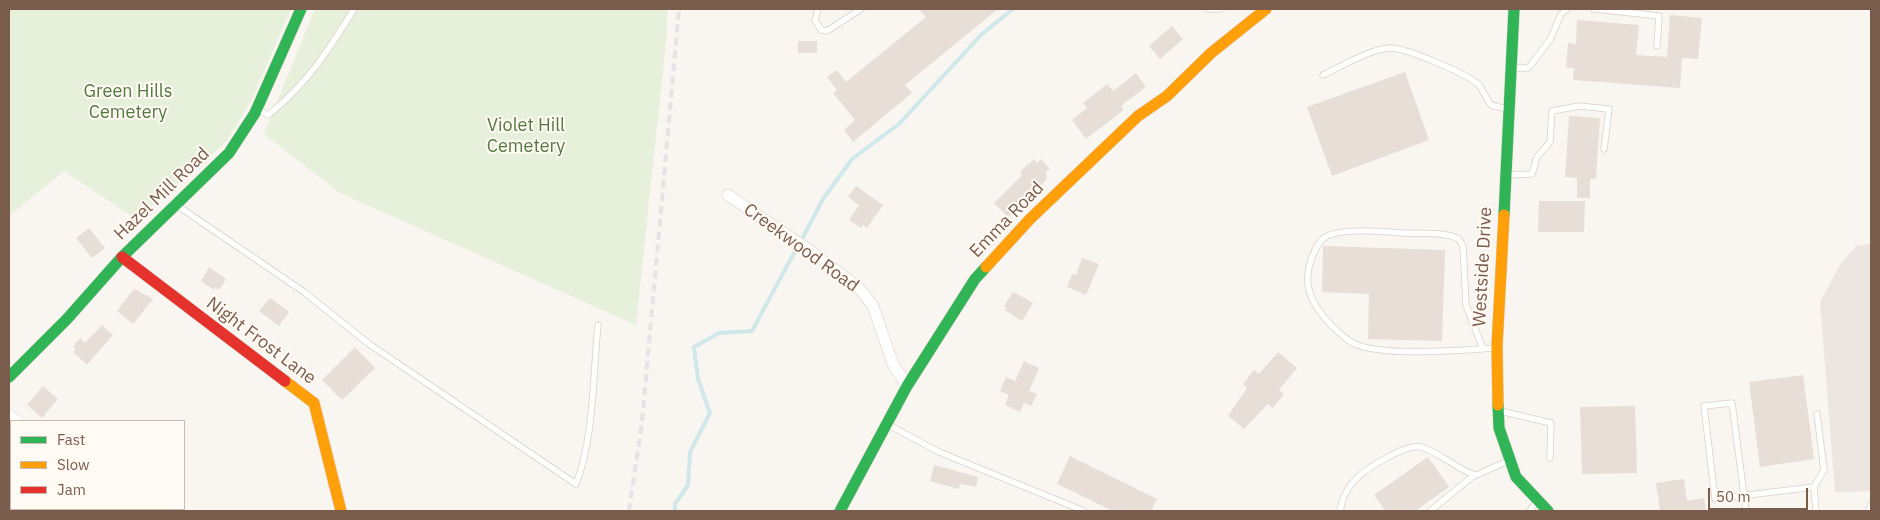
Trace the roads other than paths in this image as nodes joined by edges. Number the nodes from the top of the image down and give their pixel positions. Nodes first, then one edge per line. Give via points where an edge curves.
1 (300, 9) edge
2 (354, 9) edge
3 (818, 9) edge
4 (861, 9) edge
5 (1208, 9) edge
6 (1221, 9) edge
7 (1266, 9) edge
8 (1514, 9) edge
9 (1567, 9) edge
10 (1594, 9) edge
11 (1657, 46) dead end
12 (1511, 68) junction
13 (1323, 75) dead end
14 (1509, 109) junction
15 (257, 110) junction
16 (1604, 149) dead end
17 (1506, 175) junction
18 (728, 195) dead end
19 (176, 204) junction
20 (122, 257) junction
21 (598, 325) dead end
22 (1497, 348) junction
23 (1482, 349) junction
24 (9, 377) edge
25 (907, 386) junction
26 (1498, 410) junction
27 (1817, 414) dead end
28 (886, 423) junction
29 (1550, 458) dead end
30 (1510, 461) junction
31 (1475, 475) junction
32 (1814, 487) junction
33 (1744, 496) junction
34 (1538, 500) junction
35 (1871, 505) edge
36 (341, 511) edge
37 (840, 511) edge
38 (1084, 511) edge
39 (1340, 511) edge
40 (1430, 511) edge
41 (1530, 511) edge
42 (1548, 511) edge
43 (1746, 511) edge
44 (1816, 511) edge
45 (1868, 511) edge

1 - 15 street, Hazel Mill Road
2 - 15 lane via 320,63 287,101 268,114
3 - 4 lane via 815,20 821,30 827,31
5 - 6 lane
7 - 25 street, Emma Road via 1210,53 1167,96 1138,116 1030,219 975,279
8 - 12 street, Westside Drive
9 - 12 lane via 1561,14 1552,38 1531,65
10 - 11 lane via 1659,16
12 - 14 street, Westside Drive
13 - 14 lane via 1379,50 1391,48 1432,60 1468,78 1478,85 1491,105
14 - 17 street, Westside Drive
15 - 19 street, Hazel Mill Road via 229,152
16 - 17 lane via 1608,109 1579,106 1552,111 1550,142 1537,157 1532,174
17 - 22 street, Westside Drive
18 - 25 street, Creekwood Road via 860,289 873,306 893,364
19 - 20 street, Hazel Mill Road
19 - 21 lane via 304,292 369,344 576,484 587,444
20 - 24 street, Hazel Mill Road
20 - 36 street, Night Frost Lane via 314,403
22 - 23 lane
22 - 26 street, Westside Drive
23 - 23 lane via 1466,305 1463,246 1459,239 1446,235 1342,232 1326,237 1316,246 1310,261 1307,287 1310,297 1316,310 1353,343 1384,351
25 - 28 street, Emma Road
26 - 29 lane via 1551,423
26 - 30 street, Westside Drive via 1499,428
27 - 32 lane via 1824,470
28 - 37 street, Emma Road
28 - 38 lane via 939,452
30 - 31 lane
30 - 34 street, Westside Drive via 1516,477
31 - 39 lane via 1428,450 1413,446 1357,478 1344,494
31 - 40 lane
32 - 33 lane
32 - 44 lane
33 - 33 lane via 1732,404 1704,406 1715,499
33 - 43 lane
34 - 41 lane
34 - 42 street, Westside Drive
35 - 45 lane

